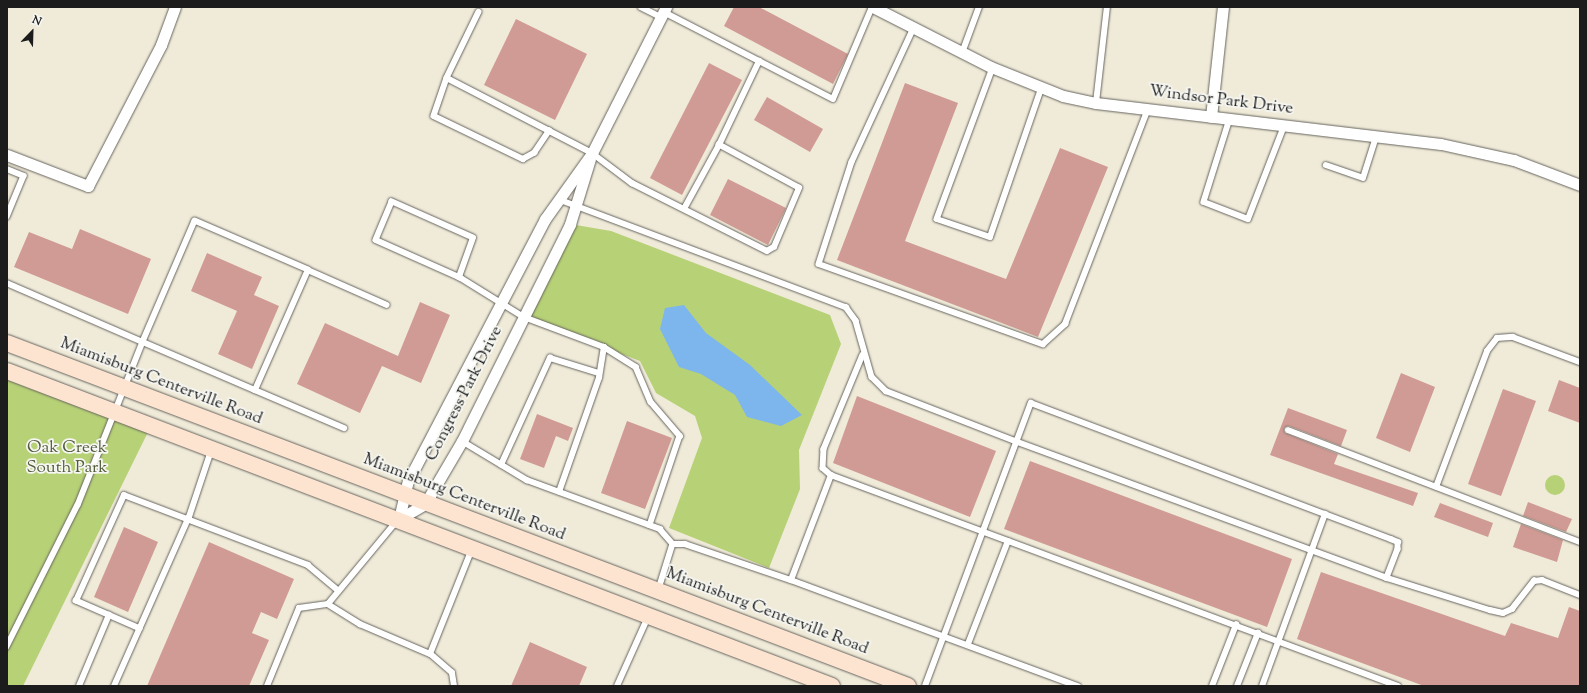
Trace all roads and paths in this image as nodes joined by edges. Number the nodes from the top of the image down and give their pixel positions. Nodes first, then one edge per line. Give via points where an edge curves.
1 (175, 7) edge
2 (641, 7) edge
3 (872, 7) edge
4 (979, 7) edge
5 (1107, 7) edge
6 (1223, 7) edge
7 (479, 12) dead end
8 (664, 12) edge
9 (914, 28) junction
10 (962, 52) junction
11 (759, 61) junction
12 (993, 68) junction
13 (447, 78) junction
14 (1041, 89) junction
15 (1096, 103) junction
16 (1148, 109) junction
17 (1211, 117) junction
18 (1230, 119) junction
19 (1284, 126) junction
20 (549, 131) junction
21 (1376, 137) junction
22 (719, 144) junction
23 (592, 153) junction
24 (7, 155) edge
25 (1326, 165) dead end
26 (7, 169) edge
27 (1580, 185) edge
28 (558, 199) junction
29 (575, 208) junction
30 (684, 209) junction
31 (7, 217) edge
32 (308, 270) junction
33 (459, 277) junction
34 (7, 283) edge
35 (502, 302) junction
36 (387, 305) dead end
37 (524, 317) junction
38 (143, 342) junction
39 (7, 343) edge
40 (604, 347) junction
41 (863, 355) junction
42 (1580, 362) edge
43 (7, 371) edge
44 (599, 373) junction
45 (125, 388) junction
46 (255, 390) junction
47 (116, 413) junction
48 (344, 428) dead end
49 (1288, 430) dead end
50 (462, 441) junction
51 (1015, 441) junction
52 (212, 450) junction
53 (502, 465) junction
54 (831, 475) junction
55 (1436, 487) junction
56 (559, 492) junction
57 (403, 495) junction
58 (425, 504) junction
59 (1325, 514) junction
60 (190, 517) junction
61 (399, 519) junction
62 (650, 525) junction
63 (984, 532) junction
64 (1008, 541) junction
65 (1580, 542) edge
66 (672, 544) junction
67 (473, 549) junction
68 (1313, 551) junction
69 (1387, 578) junction
70 (791, 580) junction
71 (339, 591) junction
72 (658, 592) junction
73 (1580, 595) edge
74 (328, 604) junction
75 (649, 614) junction
76 (109, 615) junction
77 (1236, 625) junction
78 (140, 629) junction
79 (1258, 633) junction
80 (944, 635) junction
81 (1279, 642) junction
82 (968, 644) junction
83 (7, 647) edge
84 (430, 654) junction
85 (79, 686) edge
86 (114, 686) edge
87 (267, 686) edge
88 (454, 686) edge
89 (617, 686) edge
90 (832, 686) edge
91 (908, 686) edge
92 (925, 686) edge
93 (1078, 686) edge
94 (1212, 686) edge
95 (1237, 686) edge
96 (1262, 686) edge
97 (1398, 686) edge

1 - 24 street via 161,45 88,186
2 - 8 lane
3 - 9 street, Windsor Park Drive
3 - 11 lane via 833,99
4 - 10 lane
5 - 15 lane
6 - 17 street
7 - 13 lane
8 - 11 lane
8 - 23 street, Congress Park Drive
9 - 10 street, Windsor Park Drive
9 - 16 lane via 852,162 819,264 1043,344 1065,324
10 - 12 street, Windsor Park Drive
11 - 22 lane
12 - 14 street, Windsor Park Drive
12 - 14 lane via 937,218 990,238
13 - 20 lane
13 - 20 lane via 434,116 523,159 534,153
14 - 15 street, Windsor Park Drive
15 - 16 street, Windsor Park Drive
16 - 17 street, Windsor Park Drive
17 - 18 street, Windsor Park Drive
18 - 19 street, Windsor Park Drive
18 - 19 lane via 1204,202 1248,219
19 - 21 street, Windsor Park Drive
20 - 23 lane
21 - 25 lane via 1363,178
21 - 27 street, Windsor Park Drive via 1478,151
22 - 30 lane
22 - 30 lane via 799,188 774,247 767,251
23 - 28 street, Congress Park Drive
23 - 29 street, Congress Park Drive
23 - 30 lane via 632,183
26 - 31 lane via 24,176
28 - 29 lane
28 - 35 street, Congress Park Drive
29 - 37 street, Congress Park Drive
29 - 41 lane via 846,307 856,321
32 - 36 lane
32 - 38 lane via 195,221
32 - 46 lane
33 - 33 lane via 376,240 392,202 473,238
33 - 35 lane
34 - 38 lane
35 - 37 lane
35 - 57 street, Congress Park Drive
37 - 40 lane
37 - 50 street, Congress Park Drive
38 - 45 lane
38 - 46 lane
39 - 45 main road, Miamisburg Centerville Road
40 - 44 lane
40 - 62 lane via 636,367 651,402 680,436
41 - 51 lane via 872,377 886,391
41 - 54 lane via 824,449 823,468
42 - 55 lane via 1513,337 1497,338 1487,351
43 - 47 main road
44 - 53 lane via 550,358
44 - 56 lane
45 - 47 lane
45 - 57 main road, Miamisburg Centerville Road
46 - 48 lane
47 - 52 main road
47 - 83 lane via 78,505
49 - 55 lane
50 - 53 lane
50 - 58 street, Congress Park Drive
51 - 59 lane via 1026,407 1038,403
51 - 63 lane
51 - 68 lane
52 - 60 lane
52 - 61 main road
53 - 56 lane
54 - 63 lane
54 - 70 lane
55 - 65 lane
56 - 62 lane
57 - 58 main road, Miamisburg Centerville Road
57 - 61 street, Congress Park Drive
58 - 61 street, Congress Park Drive
58 - 72 main road, Miamisburg Centerville Road
59 - 68 lane
59 - 69 lane via 1398,542
60 - 71 lane via 308,565
60 - 76 lane via 124,495 76,601
60 - 78 lane
61 - 67 main road
61 - 71 lane
62 - 66 lane via 660,529
63 - 64 lane
63 - 80 lane
64 - 77 lane
64 - 82 lane
66 - 70 lane via 686,544
66 - 72 lane
67 - 75 main road
67 - 84 lane
68 - 69 lane
68 - 81 lane
69 - 73 lane via 1502,613 1512,609 1534,581 1542,580
70 - 80 lane
71 - 74 lane
72 - 75 main road
72 - 91 main road, Miamisburg Centerville Road
74 - 84 lane via 360,624
74 - 87 lane via 299,608
75 - 89 lane
75 - 90 main road
76 - 78 lane
76 - 85 lane
77 - 79 lane
77 - 94 lane
78 - 86 lane
79 - 81 lane
79 - 95 lane
80 - 82 lane
80 - 92 lane
81 - 96 lane
81 - 97 lane
82 - 93 lane
84 - 88 lane via 452,672

